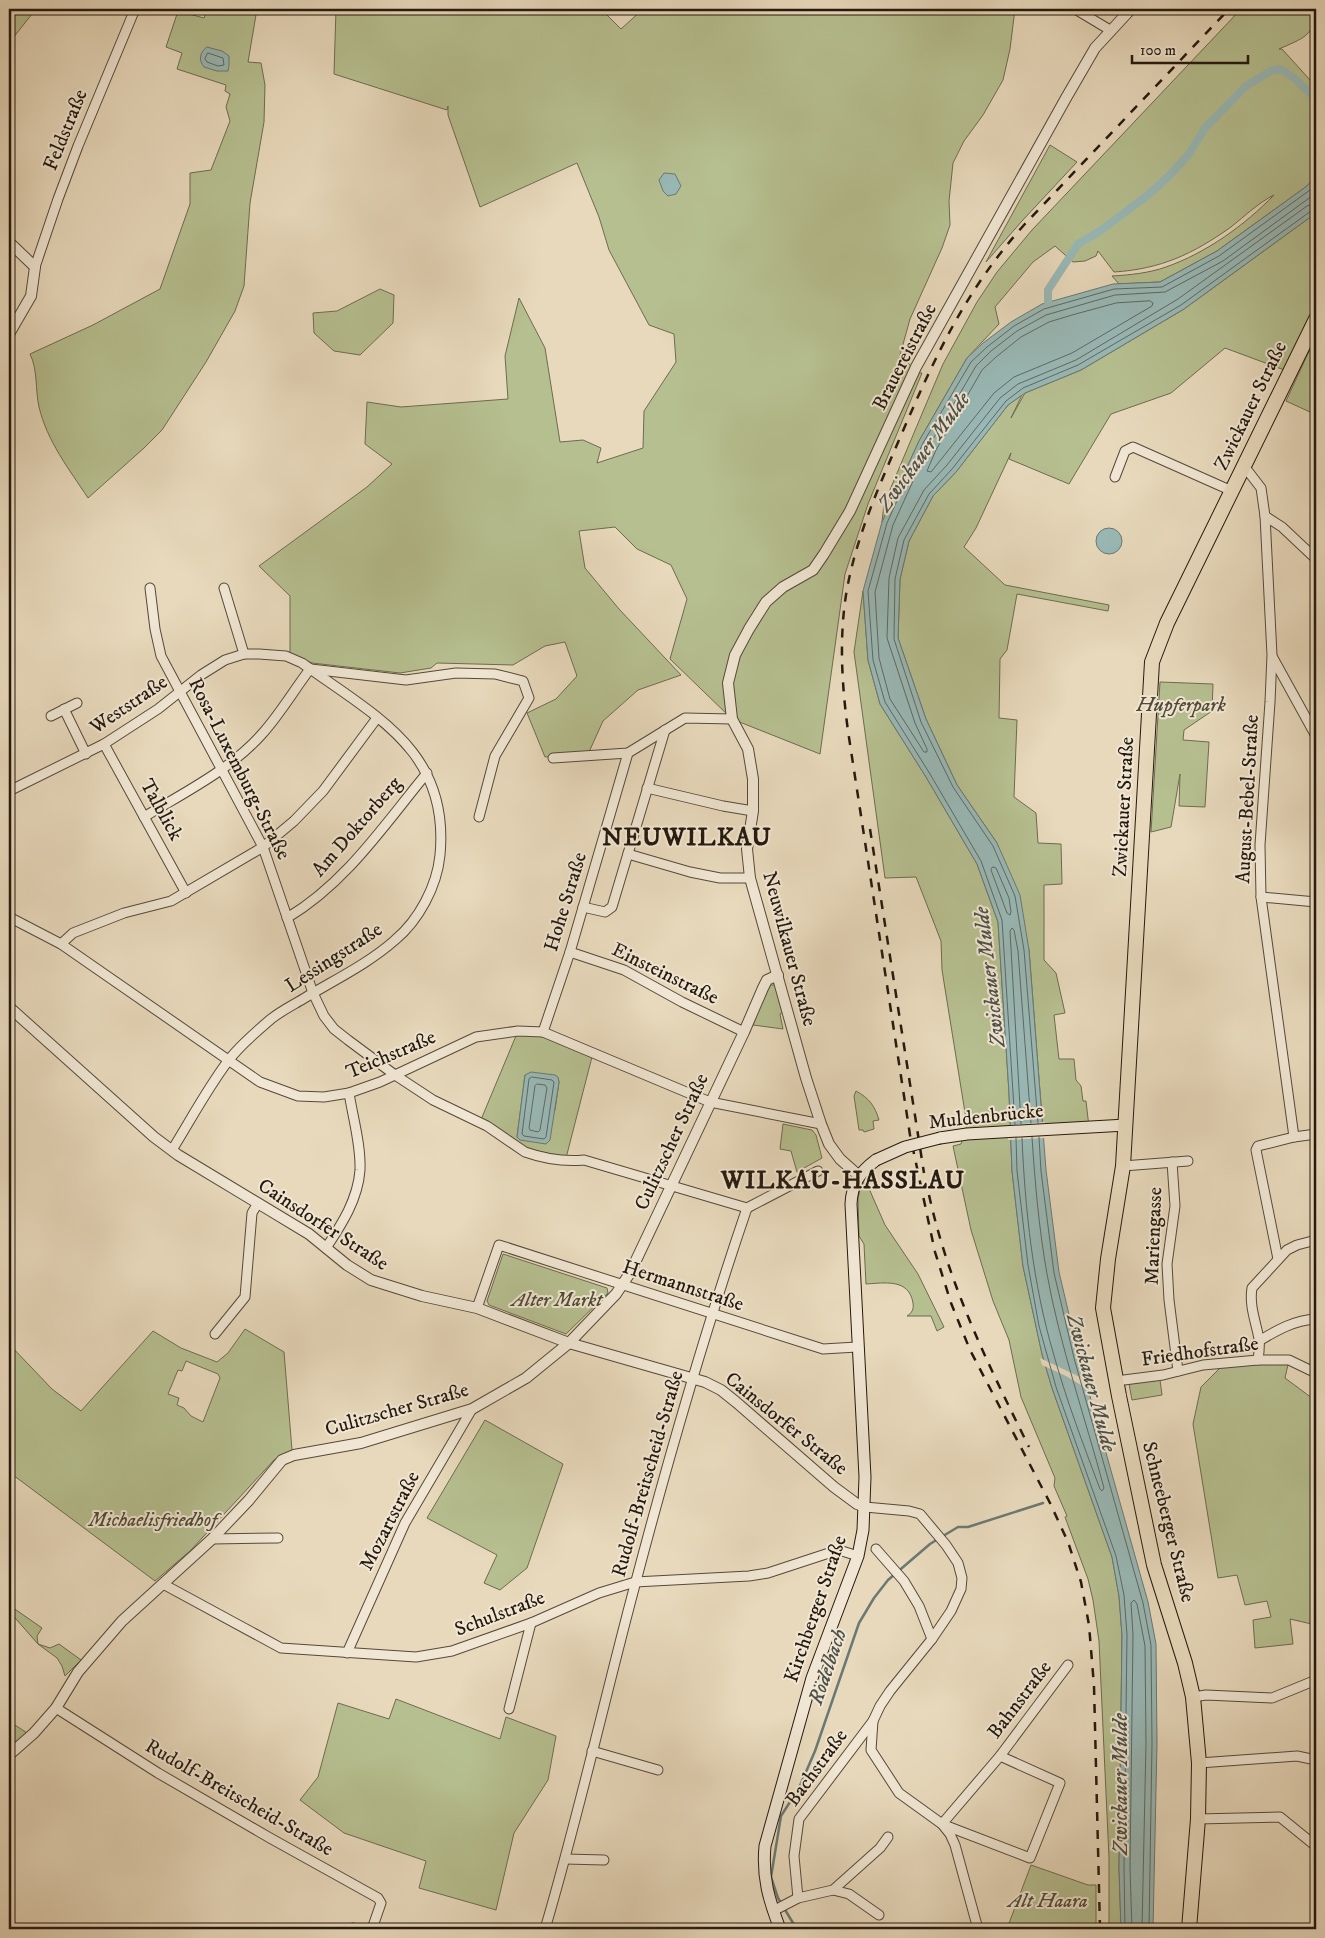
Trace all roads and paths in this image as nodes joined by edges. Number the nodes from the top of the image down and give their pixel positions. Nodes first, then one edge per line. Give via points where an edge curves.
1 (135, 9) edge
2 (1075, 9) edge
3 (1131, 9) edge
4 (1110, 30) junction
5 (9, 242) edge
6 (35, 267) junction
7 (1316, 319) edge
8 (9, 334) edge
9 (1244, 466) junction
10 (1115, 477) dead end
11 (1232, 491) junction
12 (1265, 516) junction
13 (1316, 559) edge
14 (150, 588) dead end
15 (224, 588) dead end
16 (244, 654) junction
17 (1272, 655) junction
18 (310, 669) junction
19 (179, 692) junction
20 (76, 703) dead end
21 (64, 709) junction
22 (51, 716) dead end
23 (377, 718) junction
24 (732, 719) junction
25 (665, 730) junction
26 (1316, 736) edge
27 (104, 744) junction
28 (628, 753) junction
29 (86, 754) junction
30 (553, 758) dead end
31 (221, 770) junction
32 (426, 772) junction
33 (647, 788) junction
34 (9, 791) edge
35 (753, 811) junction
36 (144, 817) junction
37 (479, 817) dead end
38 (263, 847) junction
39 (628, 854) junction
40 (750, 878) junction
41 (186, 893) junction
42 (1261, 897) junction
43 (1316, 902) edge
44 (583, 907) junction
45 (9, 918) edge
46 (287, 918) junction
47 (62, 944) junction
48 (570, 952) junction
49 (778, 975) junction
50 (312, 993) junction
51 (9, 1008) edge
52 (543, 1032) junction
53 (744, 1032) junction
54 (229, 1060) junction
55 (395, 1075) junction
56 (349, 1093) junction
57 (710, 1102) junction
58 (821, 1124) junction
59 (1126, 1125) junction
60 (1316, 1134) edge
61 (1294, 1137) junction
62 (172, 1150) junction
63 (1188, 1161) dead end
64 (1172, 1162) junction
65 (1124, 1166) junction
66 (818, 1171) dead end
67 (858, 1175) junction
68 (671, 1185) junction
69 (258, 1203) junction
70 (747, 1208) junction
71 (1316, 1240) edge
72 (326, 1248) junction
73 (1278, 1259) junction
74 (623, 1285) junction
75 (477, 1308) junction
76 (711, 1313) junction
77 (1316, 1319) edge
78 (215, 1334) dead end
79 (1259, 1341) junction
80 (569, 1343) junction
81 (857, 1347) junction
82 (1258, 1360) junction
83 (1178, 1371) junction
84 (1316, 1374) edge
85 (692, 1377) junction
86 (1116, 1381) junction
87 (472, 1409) junction
88 (865, 1507) junction
89 (278, 1538) dead end
90 (212, 1539) junction
91 (876, 1549) dead end
92 (858, 1556) junction
93 (635, 1582) junction
94 (163, 1584) junction
95 (531, 1623) junction
96 (932, 1639) junction
97 (348, 1653) junction
98 (1068, 1666) dead end
99 (1316, 1680) edge
100 (1193, 1697) junction
101 (56, 1708) junction
102 (509, 1708) dead end
103 (873, 1721) junction
104 (592, 1751) junction
105 (9, 1755) edge
106 (1000, 1756) junction
107 (1316, 1760) edge
108 (1199, 1763) junction
109 (658, 1770) dead end
110 (1198, 1819) junction
111 (942, 1824) junction
112 (888, 1837) dead end
113 (1316, 1844) edge
114 (565, 1859) junction
115 (604, 1860) dead end
116 (833, 1890) junction
117 (795, 1900) junction
118 (777, 1909) junction
119 (879, 1916) dead end
120 (372, 1929) edge
121 (545, 1929) edge
122 (780, 1929) edge
123 (978, 1929) edge
124 (1189, 1929) edge

1 - 6 street, Feldstraße via 78,146
2 - 4 street
3 - 4 street, Brauereistraße
4 - 24 street, Brauereistraße via 1088,59 916,368 850,511 813,570 783,587 766,602 749,629 735,655 728,684
5 - 6 street
6 - 8 street via 31,296
7 - 9 main road, Zwickauer Straße
9 - 11 main road, Zwickauer Straße
9 - 12 street, August-Bebel-Straße via 1261,488
10 - 11 street via 1125,451 1133,447
11 - 59 main road, Zwickauer Straße via 1160,638 1152,662
12 - 13 street via 1282,527
12 - 17 street, August-Bebel-Straße
14 - 19 street, Rosa-Luxemburg-Straße via 161,656
15 - 16 street
16 - 18 street, Weststraße via 286,656
16 - 19 street, Weststraße via 225,660
17 - 26 street
17 - 42 street, August-Bebel-Straße via 1260,845
18 - 23 street, Lessingstraße
18 - 31 street via 263,733
18 - 37 street via 406,680 456,674 495,674 523,681 529,698 495,756
19 - 27 street, Weststraße
19 - 31 street, Rosa-Luxemburg-Straße
20 - 21 street, Weststraße
21 - 22 street, Weststraße
21 - 29 street, Weststraße
23 - 32 street, Lessingstraße via 399,735
23 - 38 street via 323,791
24 - 25 street via 685,718
24 - 35 street, Neuwilkauer Straße via 748,749 753,779
25 - 28 street
25 - 33 street
27 - 29 street, Weststraße
27 - 36 street, Talblick
28 - 30 street
28 - 44 street, Hohe Straße
29 - 34 street, Weststraße
31 - 36 street
31 - 38 street, Rosa-Luxemburg-Straße
32 - 46 street, Am Doktorberg via 385,827 343,874 308,905
32 - 50 street, Lessingstraße via 441,820 439,867 431,892 414,920 397,939 369,960
33 - 35 street
33 - 39 street
35 - 40 street, Neuwilkauer Straße via 747,849
36 - 41 street, Talblick
38 - 41 street
38 - 46 street, Rosa-Luxemburg-Straße
39 - 40 street via 720,878
39 - 44 street via 612,907 605,912
40 - 49 street, Neuwilkauer Straße
41 - 47 street via 171,901 124,913 73,933
42 - 43 street
42 - 61 street, August-Bebel-Straße
44 - 48 street, Hohe Straße
45 - 47 street, Teichstraße
46 - 50 street, Rosa-Luxemburg-Straße
47 - 54 street, Teichstraße
48 - 52 street, Hohe Straße
48 - 53 street, Einsteinstraße via 624,970
49 - 53 street, Culitzscher Straße via 768,980
49 - 58 street, Neuwilkauer Straße
50 - 54 street, Lessingstraße via 273,1017
50 - 55 street, Rosa-Luxemburg-Straße via 334,1029
51 - 62 street, Cainsdorfer Straße
52 - 55 street, Teichstraße via 518,1031 476,1037
52 - 57 street, Teichstraße
53 - 57 street, Culitzscher Straße
54 - 56 street, Teichstraße via 260,1082 298,1096 324,1097
54 - 62 street, Lessingstraße
55 - 56 street, Teichstraße
55 - 68 street, Rosa-Luxemburg-Straße via 433,1100 487,1126 525,1152 560,1161 584,1160
56 - 72 street via 360,1170 348,1213
57 - 58 street, Teichstraße
57 - 68 street, Culitzscher Straße
58 - 67 street, Neuwilkauer Straße via 829,1144
59 - 65 main road, Schneeberger Straße
59 - 67 main road, Muldenbrücke, bridge via 940,1138 905,1147 876,1160
60 - 61 street
61 - 73 street via 1258,1146 1256,1150
62 - 69 street, Cainsdorfer Straße
63 - 64 street
64 - 65 street
64 - 83 street, Mariengasse via 1175,1206 1167,1264
65 - 86 main road, Schneeberger Straße via 1103,1308
66 - 70 street
67 - 81 main road, Kirchberger Straße via 851,1192
68 - 70 street, Rosa-Luxemburg-Straße
68 - 74 street, Culitzscher Straße
69 - 72 street, Cainsdorfer Straße
69 - 78 street via 252,1213 245,1297
70 - 76 street, Rudolf-Breitscheid-Straße
71 - 73 street via 1287,1250
72 - 75 street, Cainsdorfer Straße via 371,1280
73 - 79 street via 1252,1288
74 - 75 street, Hermannstraße via 499,1245
74 - 76 street, Hermannstraße
74 - 80 street, Culitzscher Straße
75 - 80 street, Cainsdorfer Straße
76 - 81 street, Hermannstraße via 823,1349
76 - 85 street, Rudolf-Breitscheid-Straße
77 - 79 street via 1278,1329
79 - 82 street
80 - 85 street, Cainsdorfer Straße
80 - 87 street, Culitzscher Straße via 526,1378
81 - 88 main road, Kirchberger Straße
82 - 83 street, Friedhofstraße
82 - 84 street, Friedhofstraße via 1290,1360
83 - 86 street, Friedhofstraße
85 - 88 street, Cainsdorfer Straße via 721,1390 834,1487
85 - 93 street, Rudolf-Breitscheid-Straße
86 - 100 main road, Schneeberger Straße via 1154,1565
87 - 90 street, Culitzscher Straße via 361,1443 282,1460
87 - 97 street, Mozartstraße via 404,1522
88 - 92 main road, Kirchberger Straße
88 - 96 street via 920,1514 938,1533 958,1563 962,1578 957,1602
89 - 90 street
90 - 94 street, Culitzscher Straße
91 - 96 street via 902,1579 919,1606
92 - 93 street, Schulstraße via 842,1551 832,1552 749,1576
92 - 118 main road, Kirchberger Straße via 812,1678 765,1846 765,1884
93 - 95 street, Schulstraße via 598,1593
93 - 104 street, Rudolf-Breitscheid-Straße
94 - 97 street, Schulstraße via 281,1648
94 - 101 street, Culitzscher Straße via 101,1645 78,1672
95 - 97 street, Schulstraße via 452,1651 416,1657
95 - 102 street
96 - 103 street via 890,1691
98 - 106 street, Bahnstraße
99 - 100 street via 1272,1698 1206,1694
100 - 108 main road, Schneeberger Straße
101 - 105 street, Culitzscher Straße
101 - 120 street, Rudolf-Breitscheid-Straße via 166,1778 378,1898 381,1903
103 - 111 street via 871,1750 891,1782 899,1793
103 - 117 street, Bachstraße via 799,1819 794,1856
104 - 109 street
104 - 114 street, Rudolf-Breitscheid-Straße
106 - 111 street, Bahnstraße
106 - 111 street via 1060,1783 1030,1858
107 - 108 street via 1297,1756
108 - 110 main road, Schneeberger Straße
110 - 113 street via 1280,1817
110 - 124 main road, Schneeberger Straße
111 - 123 street via 955,1845
112 - 116 street
114 - 115 street
114 - 121 street, Rudolf-Breitscheid-Straße
116 - 117 street
116 - 119 street via 850,1894
117 - 118 street
118 - 122 main road, Kirchberger Straße

